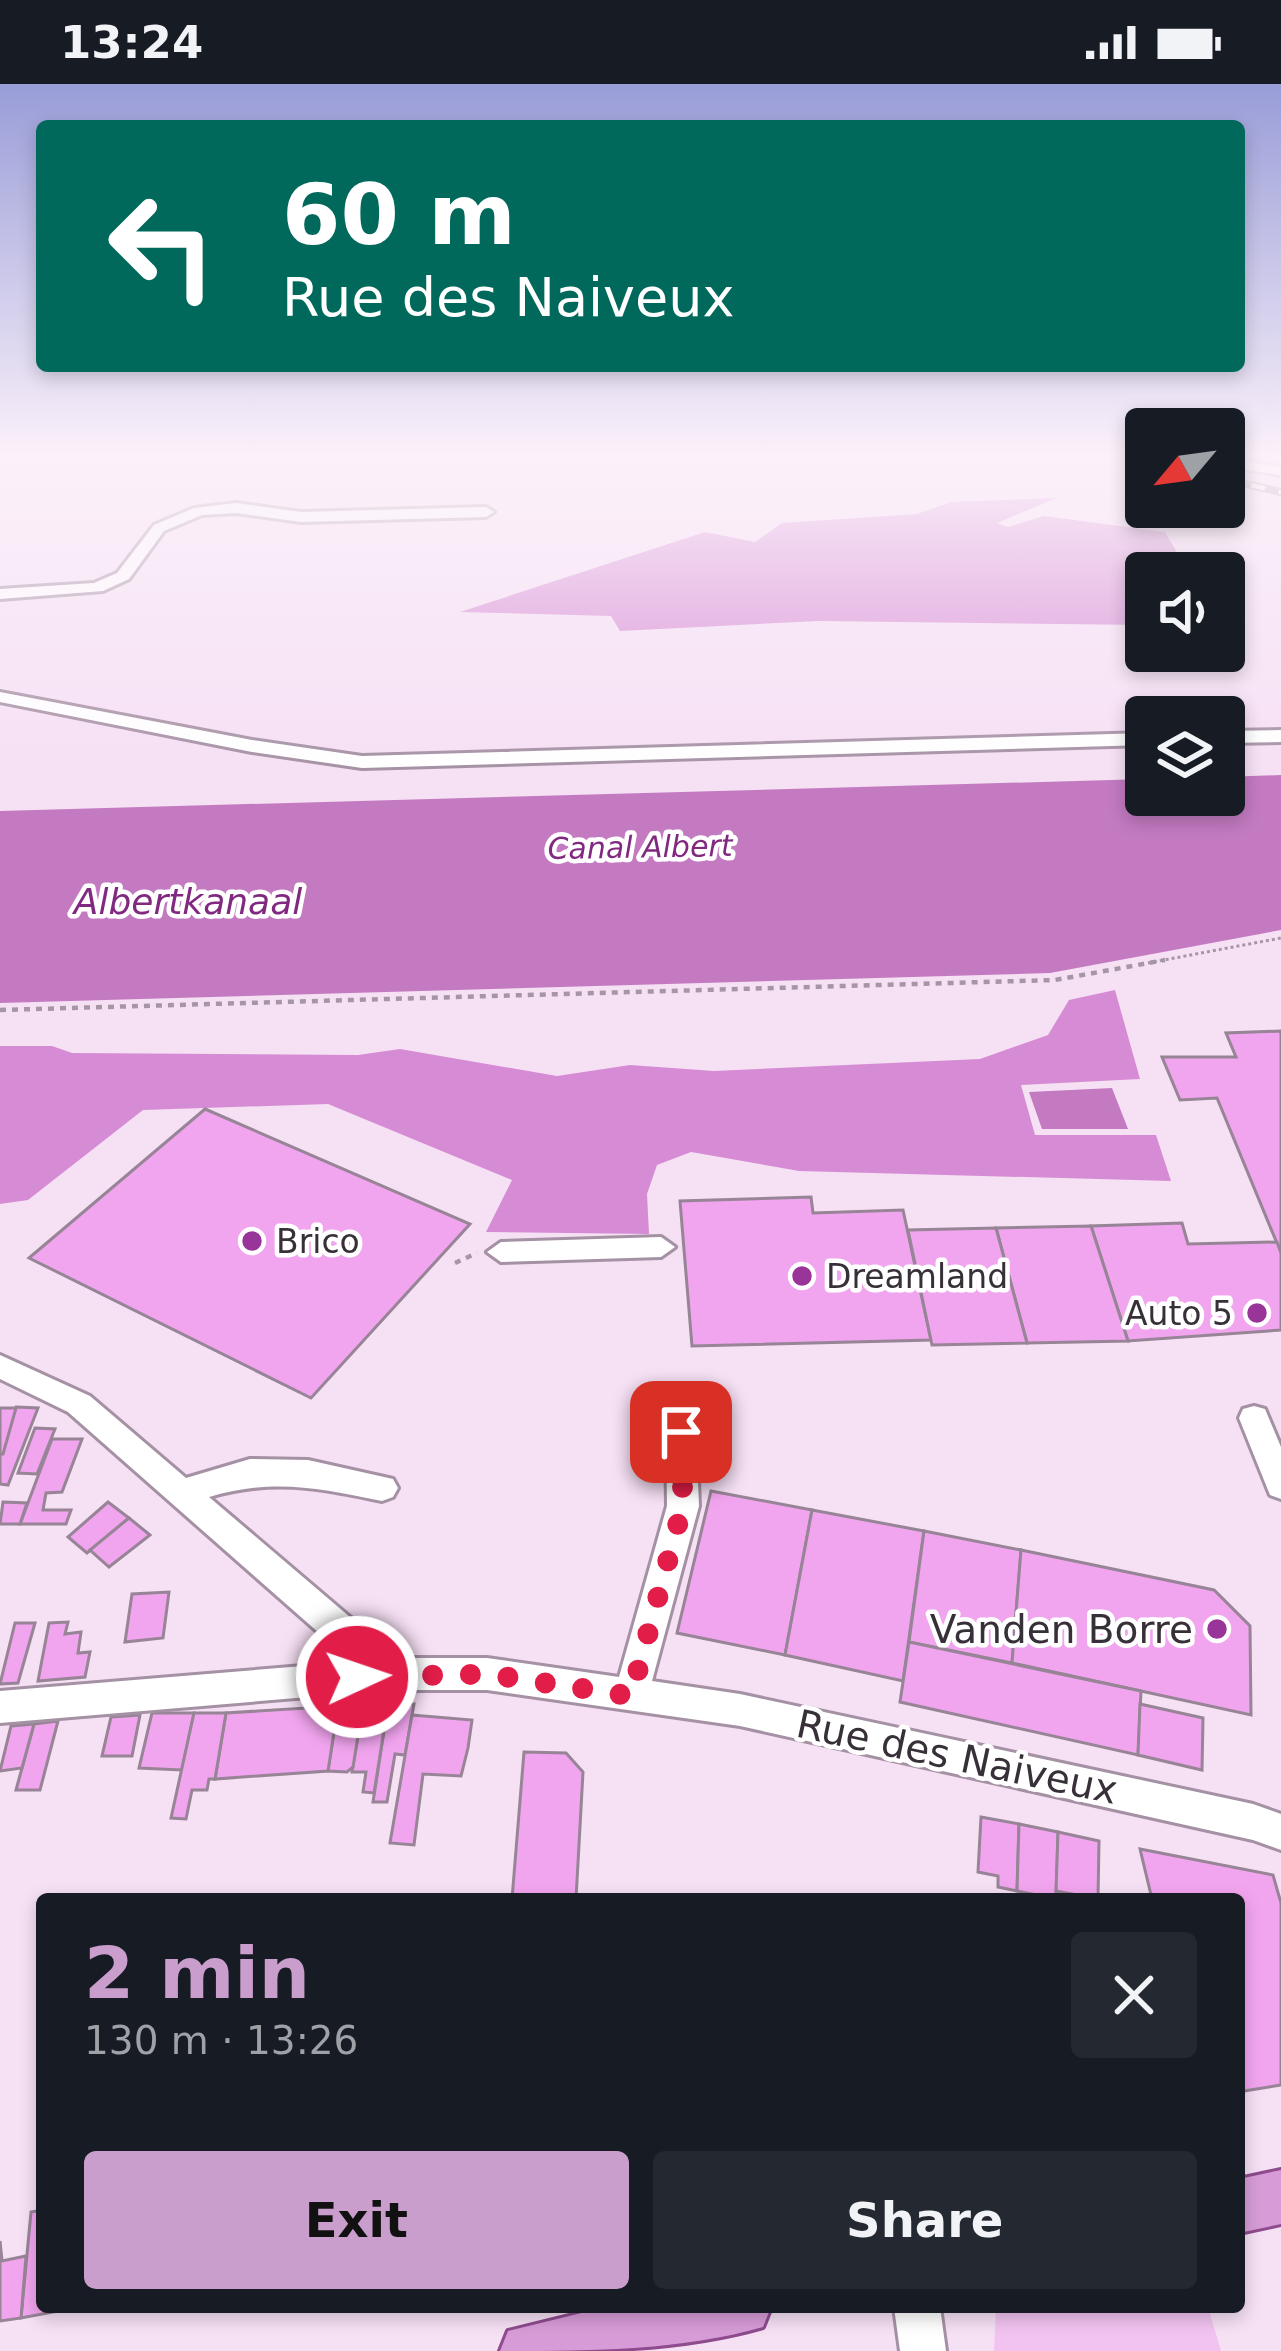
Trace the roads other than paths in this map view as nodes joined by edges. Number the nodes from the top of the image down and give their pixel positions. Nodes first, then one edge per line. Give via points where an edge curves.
1 (135, 560) edge
2 (0, 594) edge
3 (0, 697) edge
4 (1281, 736) edge
5 (1245, 737) edge
6 (1125, 741) edge
7 (661, 1247) dead end
8 (495, 1252) road end
9 (0, 1366) edge
10 (1254, 1418) dead end
11 (681, 1432) dead end
12 (1281, 1486) edge
13 (382, 1488) dead end
14 (183, 1492) junction
15 (391, 1674) junction
16 (631, 1696) junction
17 (0, 1706) edge
18 (1281, 1832) edge
19 (1281, 2197) edge
20 (1245, 2205) edge
21 (714, 2313) edge
22 (918, 2313) edge
23 (528, 2351) edge
24 (923, 2351) edge

1 - 2 street via 97,588
3 - 6 street via 362,762
4 - 5 street
7 - 8 street
9 - 14 street via 80,1404
10 - 12 street
11 - 16 street via 683,1505
13 - 14 street via 250,1472
14 - 15 street
15 - 16 street, Rue des Naiveux via 487,1674
15 - 17 street, Rue des Naiveux
16 - 18 street, Rue des Naiveux via 759,1714
19 - 20 main road
21 - 23 main road
22 - 24 street

